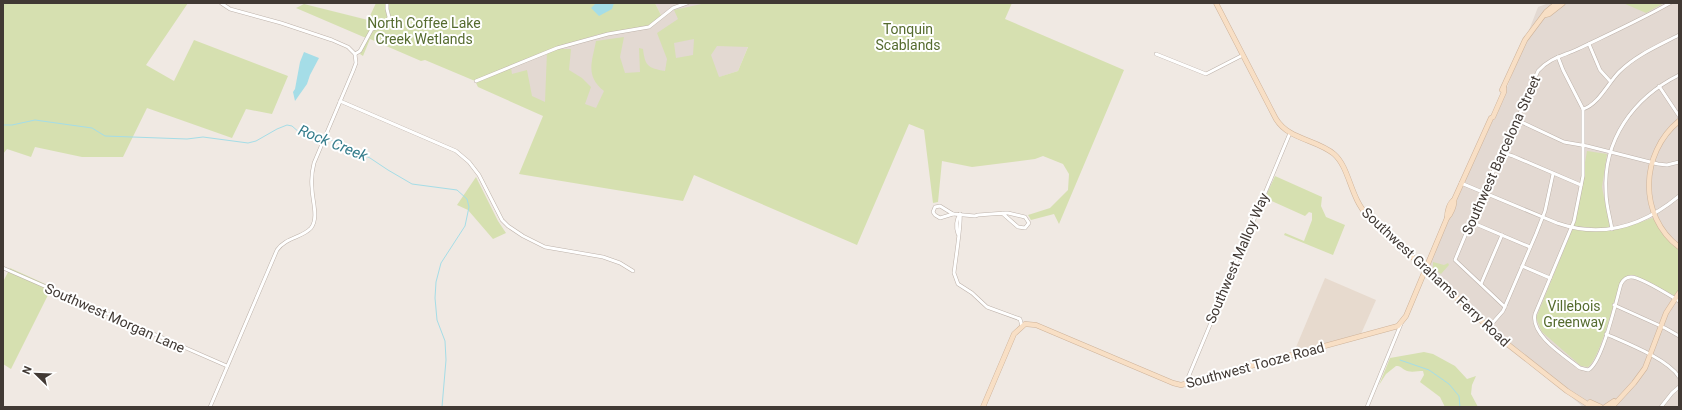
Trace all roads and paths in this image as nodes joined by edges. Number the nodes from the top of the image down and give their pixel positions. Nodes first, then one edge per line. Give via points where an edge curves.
1 (221, 3) edge
2 (387, 3) edge
3 (687, 3) edge
4 (1216, 3) edge
5 (1557, 3) edge
6 (1563, 3) edge
7 (1670, 3) edge
8 (1545, 15) junction
9 (1679, 35) edge
10 (1589, 44) junction
11 (355, 54) junction
12 (1156, 54) dead end
13 (1243, 56) junction
14 (1558, 57) junction
15 (1679, 75) edge
16 (476, 81) dead end
17 (1610, 81) junction
18 (1659, 86) junction
19 (340, 101) junction
20 (1583, 109) junction
21 (1679, 116) edge
22 (1517, 120) junction
23 (1679, 121) edge
24 (1290, 133) junction
25 (1583, 145) junction
26 (1500, 152) junction
27 (1611, 152) junction
28 (1652, 162) junction
29 (1679, 162) edge
30 (1553, 174) junction
31 (1461, 183) junction
32 (1581, 185) junction
33 (1485, 193) junction
34 (1679, 196) edge
35 (953, 214) junction
36 (960, 214) junction
37 (1002, 214) junction
38 (1654, 214) junction
39 (1543, 217) junction
40 (1471, 222) junction
41 (1572, 227) junction
42 (1612, 229) junction
43 (1502, 235) junction
44 (1530, 247) junction
45 (1679, 247) edge
46 (1522, 266) junction
47 (3, 268) edge
48 (1425, 269) junction
49 (633, 271) dead end
50 (1550, 278) junction
51 (1481, 284) junction
52 (1679, 293) edge
53 (1677, 300) edge
54 (1614, 305) junction
55 (1505, 307) junction
56 (1400, 324) junction
57 (1660, 325) junction
58 (1022, 326) junction
59 (1488, 327) junction
60 (1606, 334) junction
61 (1679, 336) edge
62 (1651, 355) junction
63 (227, 366) junction
64 (1679, 377) edge
65 (1185, 385) junction
66 (1679, 387) edge
67 (1623, 394) junction
68 (1584, 401) junction
69 (210, 407) edge
70 (983, 407) edge
71 (1367, 407) edge
72 (1592, 407) edge
73 (1601, 407) edge
74 (1606, 407) edge
75 (1612, 407) edge
76 (1661, 407) edge

1 - 11 street via 230,9 332,40 348,47
2 - 11 street via 389,17 386,25 372,29 360,51
3 - 16 street via 673,8 650,27 608,34 553,50
4 - 13 main road, Southwest Grahams Ferry Road
5 - 8 main road
6 - 8 main road
7 - 10 street, Southwest Barcelona Street
8 - 31 main road via 1523,44
9 - 17 street via 1638,57
10 - 14 street, Southwest Barcelona Street
10 - 17 street via 1600,70
11 - 19 street via 356,63
12 - 13 street via 1206,74
13 - 24 main road, Southwest Grahams Ferry Road via 1278,122
14 - 20 street
14 - 22 street, Southwest Barcelona Street via 1548,61 1538,71
15 - 18 street
17 - 20 street via 1594,103
18 - 21 street
18 - 27 street via 1632,111
19 - 49 street via 440,143 462,155 479,175 504,222 523,236 545,247 603,257
19 - 63 street via 314,163 313,224 307,231 287,240 277,250
20 - 25 street
22 - 25 street via 1564,142
22 - 26 street, Southwest Barcelona Street via 1509,130
23 - 28 main road via 1660,142
24 - 48 main road, Southwest Grahams Ferry Road via 1336,156 1363,212
24 - 65 street, Southwest Malloy Way
25 - 27 street
25 - 32 street
26 - 30 street
26 - 33 street, Southwest Barcelona Street
27 - 28 street
27 - 42 street via 1606,188
28 - 29 street via 1668,165
28 - 38 main road via 1648,185
30 - 32 street
30 - 39 street
31 - 33 street
31 - 48 main road
32 - 41 street
33 - 39 street
33 - 40 street, Southwest Barcelona Street
34 - 38 street
35 - 35 street via 940,206 935,207 933,212 940,218
35 - 36 street
36 - 37 street
36 - 58 street via 962,219 954,273 958,284 987,307 1020,320
37 - 37 street via 1023,216 1029,223 1026,228 1020,228
38 - 42 street via 1634,224
38 - 45 main road via 1663,230
39 - 41 street
39 - 44 street
40 - 43 street
40 - 51 street, Southwest Barcelona Street via 1455,261
41 - 42 street
41 - 50 street
43 - 44 street
43 - 51 street
44 - 46 street
46 - 50 street
46 - 55 street
47 - 63 street, Southwest Morgan Lane
48 - 56 main road via 1406,316
48 - 59 main road, Southwest Grahams Ferry Road
50 - 60 street via 1534,318 1542,337 1586,370 1595,364
51 - 55 street
52 - 53 main road
53 - 54 street via 1639,279 1629,277 1622,281
53 - 57 main road
54 - 57 street
54 - 60 street
55 - 59 street
56 - 65 main road, Southwest Tooze Road via 1395,328
56 - 71 street
57 - 61 street
57 - 62 main road
58 - 65 main road, Southwest Tooze Road via 1036,325 1172,383
58 - 70 main road via 1012,338
59 - 68 main road, Southwest Grahams Ferry Road via 1556,382
60 - 62 street
62 - 64 street
62 - 67 main road via 1642,374
63 - 69 street
66 - 76 street
67 - 74 main road
67 - 75 main road
68 - 72 main road, Southwest Grahams Ferry Road
68 - 73 main road, Southwest Grahams Ferry Road
73 - 74 main road, Southwest Grahams Ferry Road

